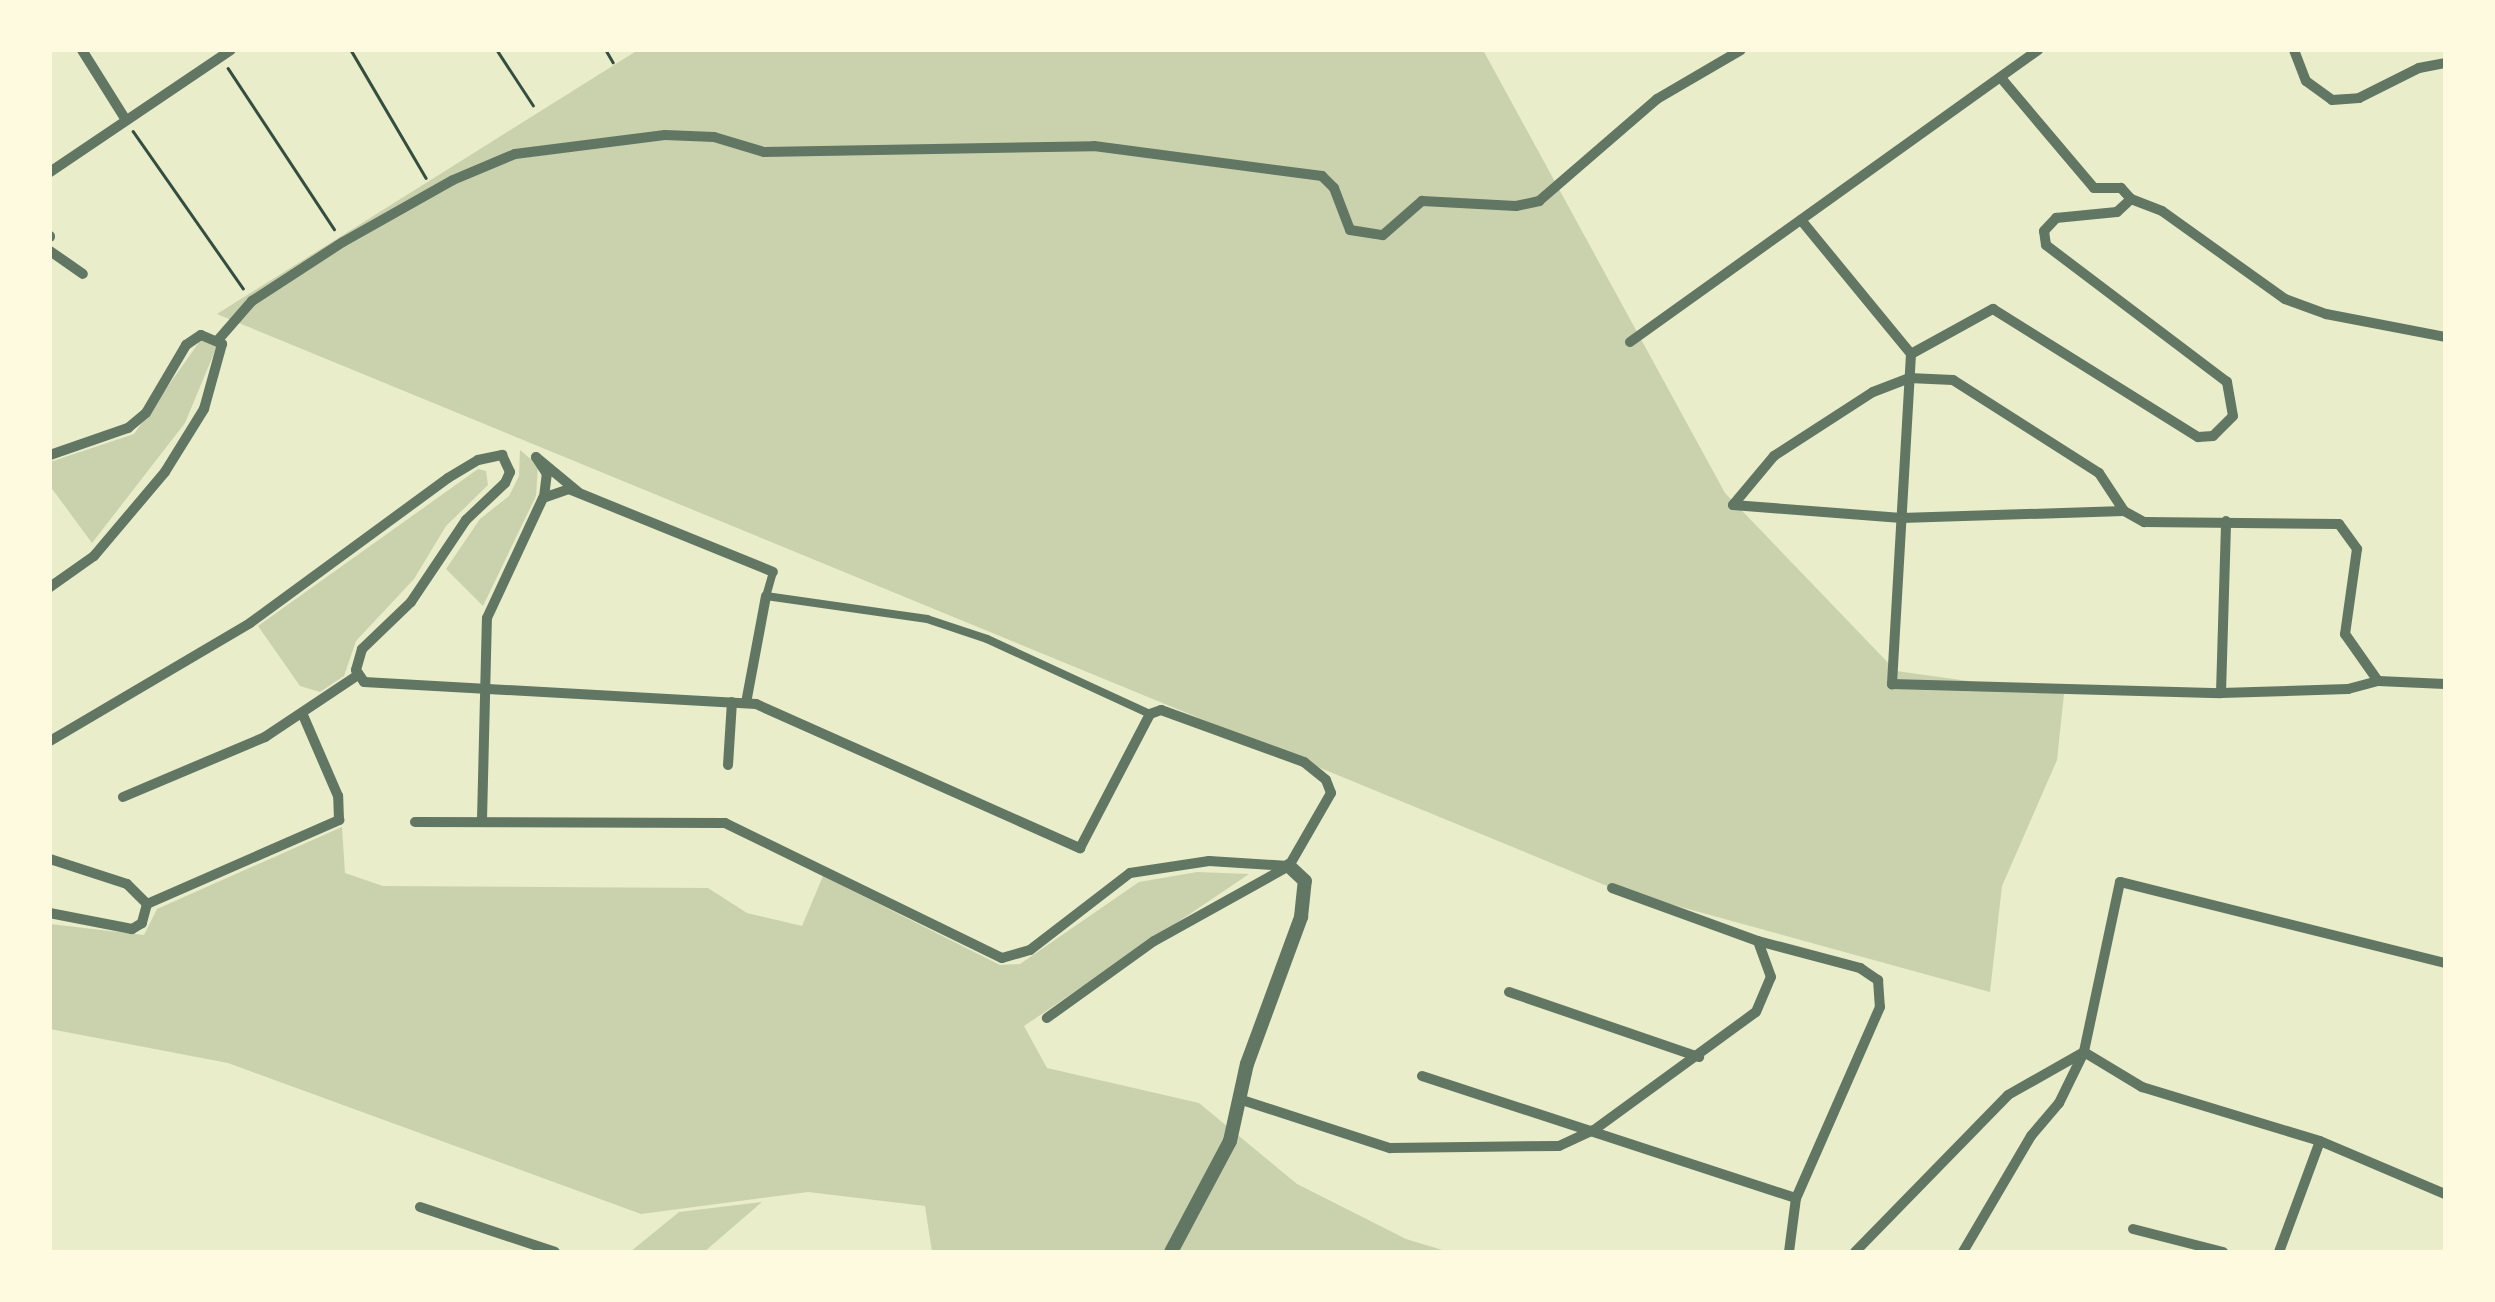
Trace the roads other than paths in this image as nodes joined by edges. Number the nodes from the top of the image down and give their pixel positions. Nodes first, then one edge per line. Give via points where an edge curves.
1 (82, 50) edge
2 (1741, 50) edge
3 (2038, 50) edge
4 (2294, 50) edge
5 (223, 52) edge
6 (2445, 63) edge
7 (2001, 78) junction
8 (124, 117) junction
9 (50, 172) edge
10 (2131, 198) junction
11 (1800, 220) junction
12 (50, 251) edge
13 (83, 274) dead end
14 (2445, 337) edge
15 (218, 340) junction
16 (1630, 342) dead end
17 (1910, 354) junction
18 (1908, 378) junction
19 (50, 455) edge
20 (578, 492) junction
21 (543, 498) junction
22 (2124, 511) junction
23 (1901, 518) junction
24 (2226, 521) junction
25 (773, 572) joint
26 (50, 586) edge
27 (766, 596) junction
28 (358, 675) junction
29 (2378, 681) junction
30 (2445, 684) edge
31 (483, 688) junction
32 (2221, 693) junction
33 (732, 702) junction
34 (746, 703) junction
35 (303, 714) junction
36 (1150, 714) junction
37 (50, 741) edge
38 (728, 765) dead end
39 (123, 797) dead end
40 (482, 820) junction
41 (415, 822) dead end
42 (50, 858) edge
43 (1289, 866) junction
44 (1612, 888) dead end
45 (147, 904) junction
46 (50, 913) edge
47 (1758, 941) junction
48 (2445, 963) edge
49 (1509, 992) dead end
50 (1047, 1018) dead end
51 (2084, 1052) junction
52 (1700, 1057) junction
53 (1422, 1076) dead end
54 (1239, 1099) junction
55 (1594, 1130) junction
56 (2320, 1141) junction
57 (2445, 1194) edge
58 (1796, 1198) junction
59 (420, 1207) dead end
60 (2132, 1229) dead end
61 (555, 1252) edge
62 (1171, 1252) edge
63 (1789, 1252) edge
64 (1855, 1252) edge
65 (1963, 1252) edge
66 (2223, 1252) edge
67 (2279, 1252) edge

1 - 8 street
2 - 15 street via 1657,99 1539,201 1516,206 1422,200 1382,236 1350,230 1334,188 1322,176 1094,146 764,152 714,137 665,135 516,154 343,242 252,301
3 - 7 street
4 - 6 street via 2306,81 2332,100 2359,98 2419,68
5 - 8 street
7 - 10 street via 2094,188 2121,188
7 - 11 street
8 - 9 street
10 - 14 street via 2162,211 2284,299
10 - 17 street via 2117,212 2056,218 2044,231 2046,244 2227,382 2234,405 2228,426 2198,437 1993,309
11 - 16 street
11 - 17 street
12 - 13 street
15 - 19 street via 201,336 186,345 146,413 128,428
15 - 26 street via 222,360 204,409 166,472 94,556
17 - 18 street
18 - 22 street via 1935,377 1975,390 2100,473
18 - 23 street
18 - 23 street via 1873,392 1774,456 1733,505
20 - 21 street via 562,488
20 - 21 street via 536,458 547,474
20 - 25 street
21 - 31 street via 487,618
22 - 23 street
22 - 24 street via 2172,527
23 - 32 street via 1892,684
24 - 29 street via 2338,524 2351,536 2357,549 2345,634
24 - 32 street
25 - 27 street
27 - 34 street
27 - 36 street via 927,619 987,639
28 - 31 street via 375,685
28 - 35 street
28 - 37 street via 362,649 411,602 466,520 505,483 510,472 502,455 448,478 250,623
29 - 30 street
29 - 32 street
31 - 33 street
31 - 40 street
33 - 34 street
33 - 38 street
34 - 36 street via 792,715 1080,848
35 - 39 street
35 - 45 street via 338,796 339,820
36 - 43 street via 1161,710 1304,762 1326,780 1331,793
40 - 41 street
40 - 43 street via 726,824 1002,958 1030,950 1112,885 1150,867 1209,861
42 - 45 street via 127,884
43 - 50 street via 1154,940
43 - 54 street via 1304,880 1305,902
44 - 47 street
45 - 46 street via 142,923 132,930
47 - 52 street via 1771,978 1768,996
47 - 58 street via 1860,968 1878,980 1881,994
48 - 51 street via 2120,882
49 - 52 street
51 - 56 street via 2142,1087
51 - 64 street via 2008,1095
51 - 65 street via 2059,1103 2031,1136
52 - 55 street
53 - 55 street
54 - 55 street via 1390,1148 1559,1146
54 - 62 street via 1230,1141
55 - 58 street
56 - 57 street
56 - 67 street
58 - 63 street
59 - 61 street
60 - 66 street

